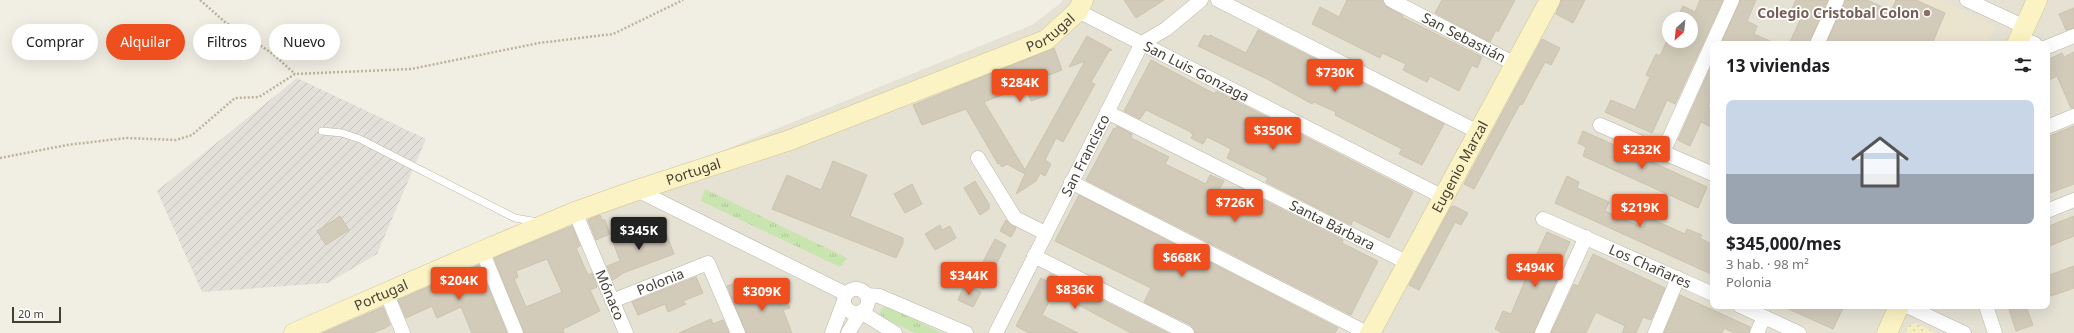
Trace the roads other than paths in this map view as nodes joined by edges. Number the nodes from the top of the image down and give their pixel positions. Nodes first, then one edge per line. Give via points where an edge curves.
1 (1201, 0) edge
2 (1218, 0) edge
3 (1391, 0) edge
4 (1550, 0) edge
5 (1732, 0) edge
6 (1837, 0) edge
7 (1967, 0) edge
8 (2037, 0) edge
9 (1080, 6) edge
10 (2074, 36) edge
11 (2024, 38) edge
12 (1713, 41) edge
13 (1818, 41) edge
14 (1142, 43) junction
15 (2050, 46) edge
16 (1710, 48) edge
17 (1515, 64) junction
18 (1107, 112) junction
19 (2074, 116) edge
20 (1600, 125) dead end
21 (2050, 126) edge
22 (322, 131) dead end
23 (1478, 132) junction
24 (1663, 152) junction
25 (978, 158) dead end
26 (1710, 173) edge
27 (1071, 182) junction
28 (637, 190) junction
29 (1443, 197) junction
30 (2074, 200) edge
31 (2050, 210) edge
32 (574, 212) junction
33 (1543, 219) dead end
34 (547, 224) junction
35 (1045, 233) junction
36 (1586, 237) junction
37 (482, 250) junction
38 (1034, 256) junction
39 (1408, 263) junction
40 (1678, 278) junction
41 (386, 292) junction
42 (1710, 293) edge
43 (867, 295) junction
44 (845, 298) junction
45 (612, 302) junction
46 (1747, 309) edge
47 (1899, 309) edge
48 (1913, 309) edge
49 (1987, 309) edge
50 (861, 312) junction
51 (1764, 317) junction
52 (294, 333) edge
53 (403, 333) edge
54 (516, 333) edge
55 (626, 333) edge
56 (738, 333) edge
57 (832, 333) edge
58 (848, 333) edge
59 (896, 333) edge
60 (966, 333) edge
61 (996, 333) edge
62 (1187, 333) edge
63 (1368, 333) edge
64 (1542, 333) edge
65 (1655, 333) edge
66 (1757, 333) edge
67 (1799, 333) edge
68 (1887, 333) edge
69 (1964, 333) edge
70 (1995, 333) edge

1 - 14 street via 1166,29
2 - 23 street
3 - 17 street, San Sebastián
4 - 17 main road, Eugenio Marzal
5 - 12 street
6 - 13 street
7 - 11 street
8 - 11 main road
9 - 14 street, San Luis Gonzaga
9 - 28 main road, Portugal via 1046,40 790,140
10 - 15 street
14 - 18 street, San Francisco
14 - 29 street, San Luis Gonzaga
16 - 24 street
17 - 23 main road, Eugenio Marzal
18 - 27 street, San Francisco
18 - 39 street, Santa Bárbara
19 - 21 street
20 - 24 street
22 - 34 lane via 342,133 360,139 515,218
23 - 29 main road, Eugenio Marzal
24 - 26 street
25 - 35 street via 1015,218
27 - 35 street, San Francisco
27 - 63 street
28 - 32 main road, Portugal
28 - 44 street
29 - 39 main road, Eugenio Marzal
30 - 31 street
32 - 34 main road, Portugal
32 - 45 street, Mónaco
33 - 36 street, Los Chañares
34 - 37 main road, Portugal
35 - 38 street, San Francisco
36 - 40 street, Los Chañares
36 - 64 street
37 - 41 main road, Portugal
37 - 54 street
38 - 61 street, San Francisco
38 - 62 street
39 - 63 main road, Eugenio Marzal
40 - 42 street, Los Chañares
40 - 65 street
41 - 52 main road, Portugal
41 - 53 street
43 - 44 street via 857,289
43 - 50 street via 867,307
43 - 60 street via 880,296
44 - 50 street via 850,312
44 - 57 street
45 - 55 street, Mónaco
45 - 56 street, Polonia via 708,263
46 - 51 street
47 - 68 main road
48 - 69 street
49 - 70 street
50 - 58 street
50 - 59 street
51 - 66 street
51 - 67 street

